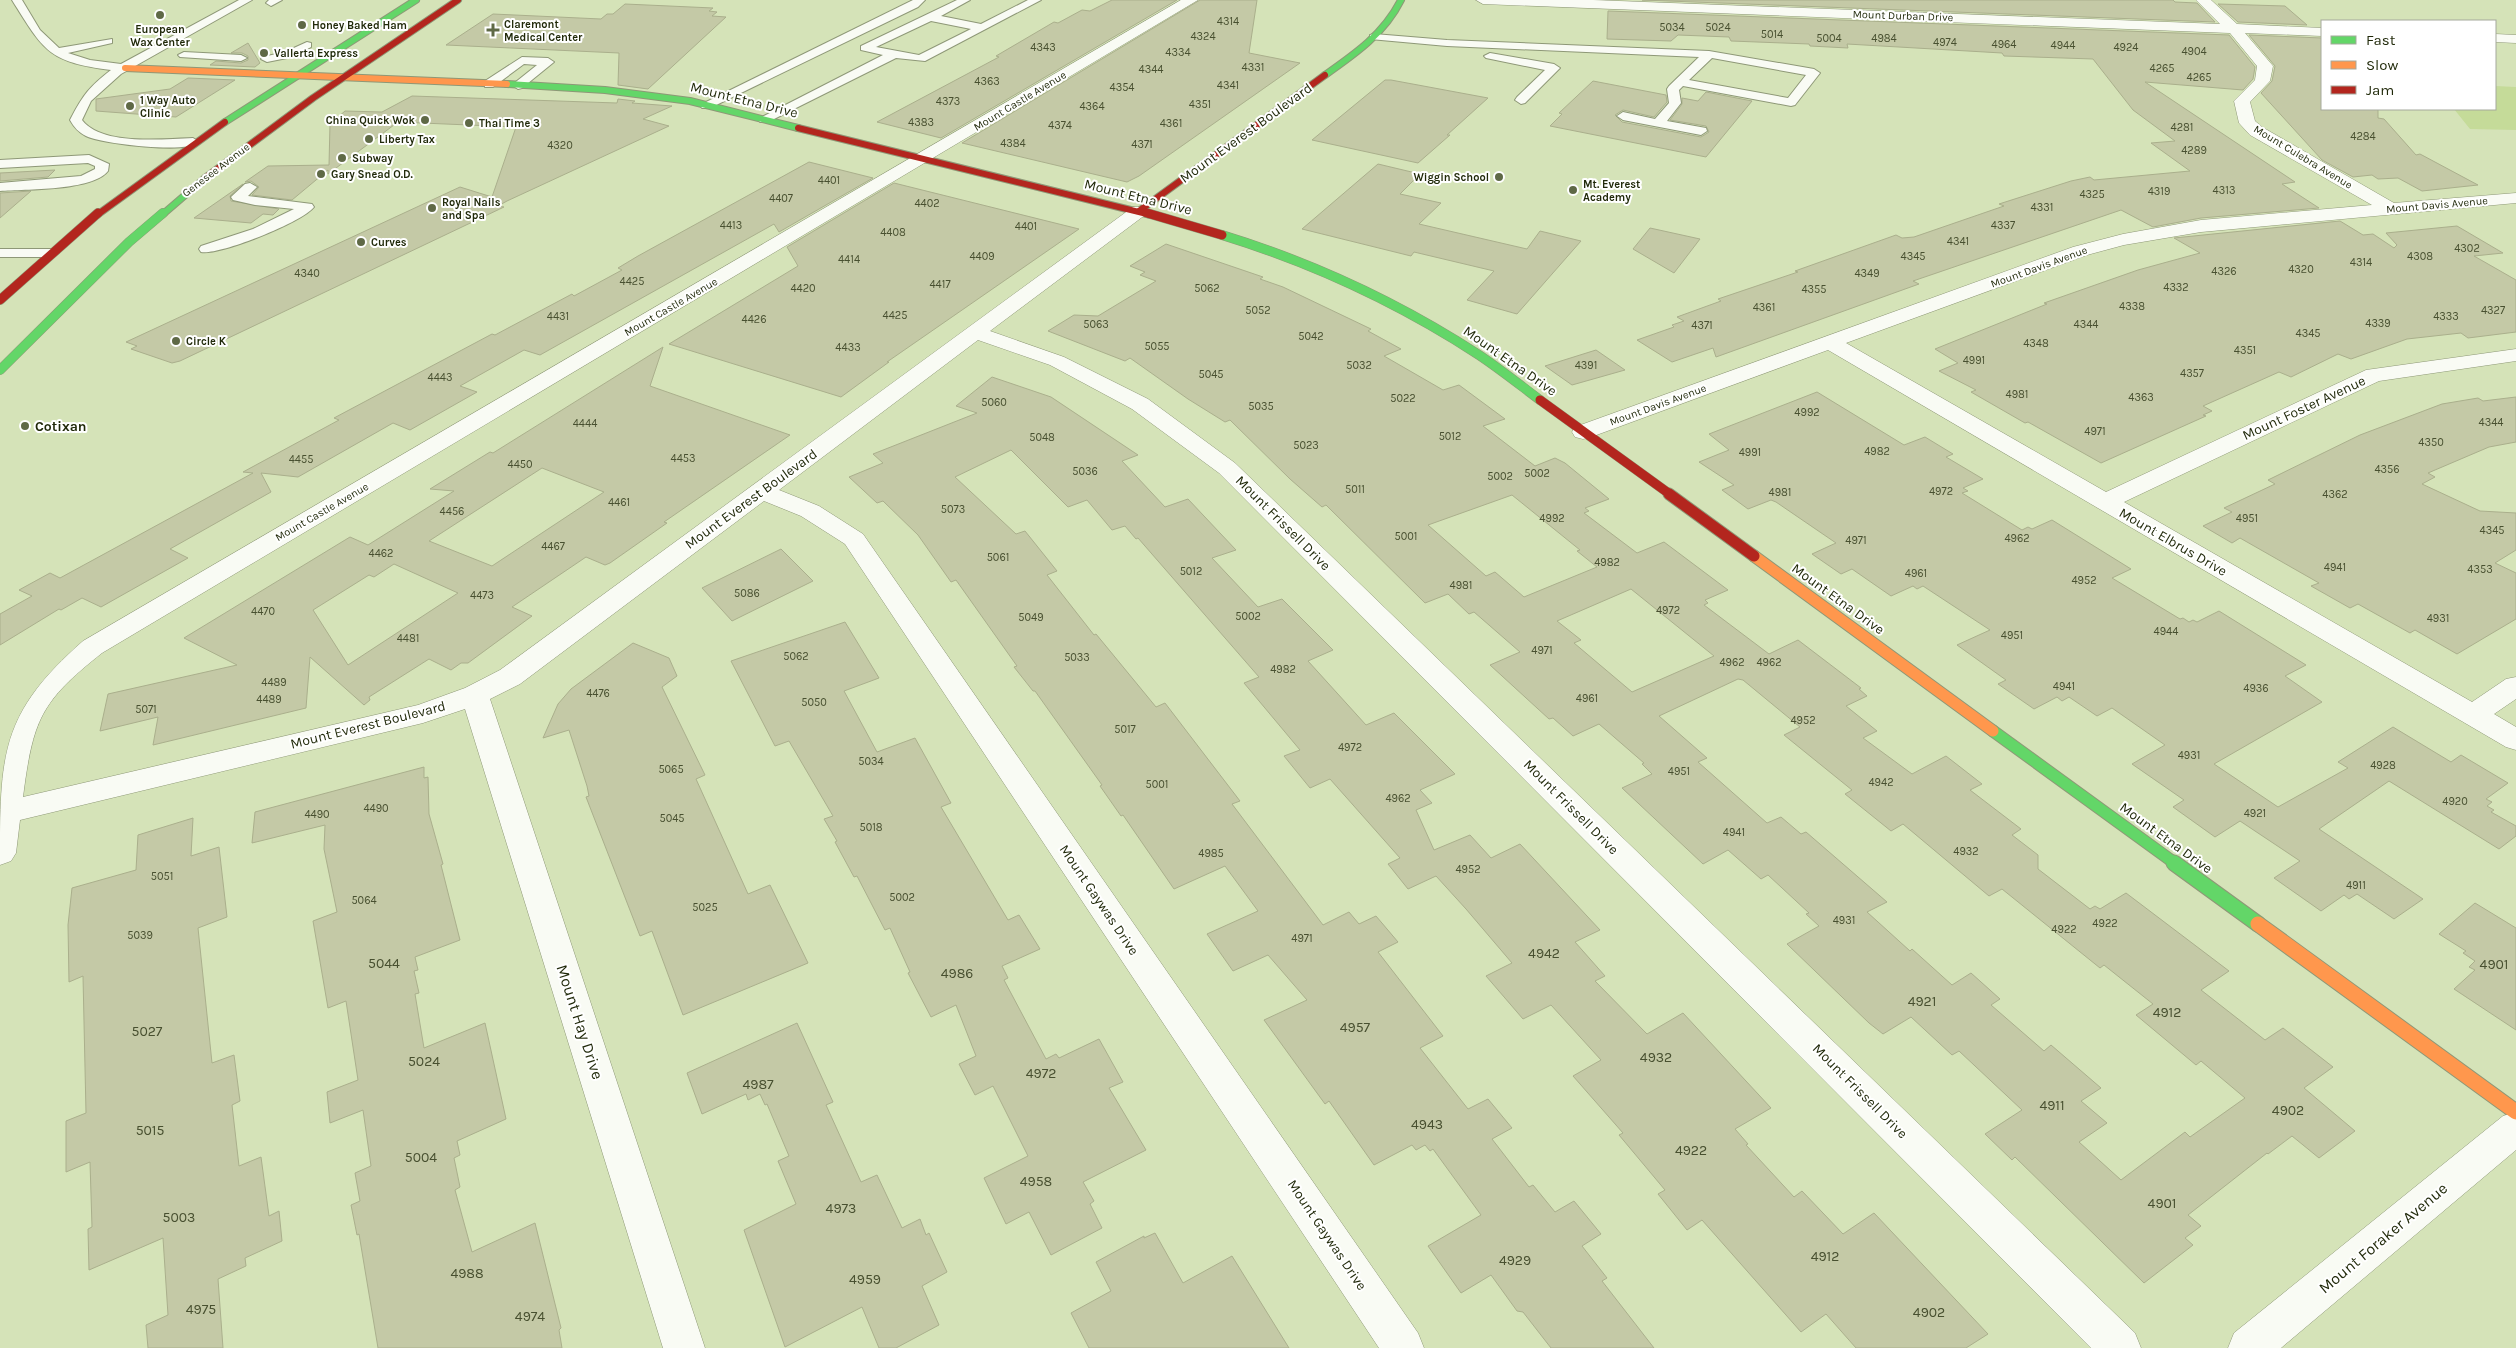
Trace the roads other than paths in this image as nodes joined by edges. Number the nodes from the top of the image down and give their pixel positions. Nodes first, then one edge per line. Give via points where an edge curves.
1 (17, 0) edge
2 (247, 0) edge
3 (416, 0) edge
4 (458, 0) edge
5 (920, 0) edge
6 (965, 0) edge
7 (1036, 0) edge
8 (1191, 0) edge
9 (1400, 0) edge
10 (1483, 0) edge
11 (2204, 0) edge
12 (930, 17) junction
13 (982, 28) junction
14 (2234, 29) junction
15 (2321, 32) edge
16 (1374, 37) junction
17 (2496, 38) edge
18 (2516, 39) edge
19 (108, 41) dead end
20 (1465, 44) junction
21 (307, 45) dead end
22 (56, 52) junction
23 (894, 54) junction
24 (1709, 54) junction
25 (184, 55) dead end
26 (241, 58) dead end
27 (267, 59) dead end
28 (126, 68) junction
29 (299, 76) junction
30 (342, 78) junction
31 (1681, 82) junction
32 (490, 84) junction
33 (518, 86) junction
34 (1521, 100) dead end
35 (706, 105) junction
36 (1623, 116) dead end
37 (764, 119) junction
38 (1658, 122) junction
39 (1701, 131) dead end
40 (193, 142) junction
41 (923, 159) junction
42 (0, 164) edge
43 (0, 187) edge
44 (250, 187) dead end
45 (2516, 198) edge
46 (2391, 209) junction
47 (1139, 211) junction
48 (206, 249) dead end
49 (0, 253) edge
50 (52, 253) junction
51 (0, 300) edge
52 (976, 333) junction
53 (1831, 344) junction
54 (2516, 355) edge
55 (0, 370) edge
56 (1583, 432) junction
57 (762, 491) junction
58 (2105, 502) junction
59 (2516, 686) edge
60 (476, 695) junction
61 (2473, 715) junction
62 (2516, 740) edge
63 (7, 812) junction
64 (0, 854) edge
65 (2516, 1112) edge
66 (2516, 1128) edge
67 (684, 1348) edge
68 (1403, 1348) edge
69 (2120, 1348) edge
70 (2249, 1348) edge

1 - 22 lane via 40,37
2 - 28 lane
3 - 29 street
4 - 30 street, Genesee Avenue
5 - 35 lane
6 - 12 lane
7 - 13 lane
8 - 41 street, Mount Castle Avenue
9 - 16 street, Mount Everest Boulevard via 1397,10
10 - 14 street, Mount Durban Drive
11 - 14 street, Mount Culebra Avenue
12 - 13 lane
12 - 23 lane via 865,48
13 - 23 lane via 921,59
14 - 15 street, Mount Durban Drive
14 - 46 street, Mount Culebra Avenue via 2265,66 2262,81 2242,101 2247,123
16 - 20 lane
16 - 47 street, Mount Everest Boulevard
17 - 18 street
19 - 22 lane
20 - 24 lane
20 - 34 lane via 1466,52 1554,68
21 - 27 lane via 288,55
22 - 28 lane via 86,63
23 - 37 lane
24 - 31 lane
24 - 31 lane via 1814,73 1791,102
25 - 26 lane
28 - 29 street, Mount Etna Drive
28 - 40 lane via 86,99 76,120 84,131 157,144
29 - 30 street, Mount Etna Drive
29 - 40 street
30 - 32 street, Mount Etna Drive
30 - 55 street, Genesee Avenue via 173,203
31 - 38 lane via 1673,89 1675,103
32 - 33 street, Mount Etna Drive
32 - 33 lane via 522,60 548,62
33 - 35 street, Mount Etna Drive via 605,90
35 - 37 street, Mount Etna Drive
36 - 38 lane
37 - 41 street, Mount Etna Drive
38 - 39 lane
40 - 50 street via 102,210
41 - 47 street, Mount Etna Drive
41 - 63 street, Mount Castle Avenue via 123,626 62,671 40,693 20,732
42 - 43 lane via 89,159 102,164 101,171 82,180
44 - 48 lane via 238,197 250,201 292,202 307,207 234,242
45 - 46 street, Mount Davis Avenue
46 - 53 street, Mount Davis Avenue via 2200,226 2123,240 2080,251
47 - 52 street, Mount Everest Boulevard
47 - 56 street, Mount Etna Drive via 1250,243 1365,290 1470,349
49 - 50 lane
50 - 51 street
52 - 57 street, Mount Everest Boulevard
52 - 69 street, Mount Frissell Drive via 1057,361 1140,404 1227,468
53 - 56 street, Mount Davis Avenue
53 - 58 street, Mount Elbrus Drive
54 - 58 street, Mount Foster Avenue via 2374,376
56 - 65 street, Mount Etna Drive
57 - 60 street, Mount Everest Boulevard via 510,677
57 - 68 street, Mount Gaywas Drive via 810,511 854,539
58 - 61 street, Mount Elbrus Drive
59 - 61 street
60 - 63 street, Mount Everest Boulevard via 423,713
60 - 67 street, Mount Hay Drive
61 - 62 street, Mount Elbrus Drive
63 - 64 street, Mount Castle Avenue
66 - 70 street, Mount Foraker Avenue

